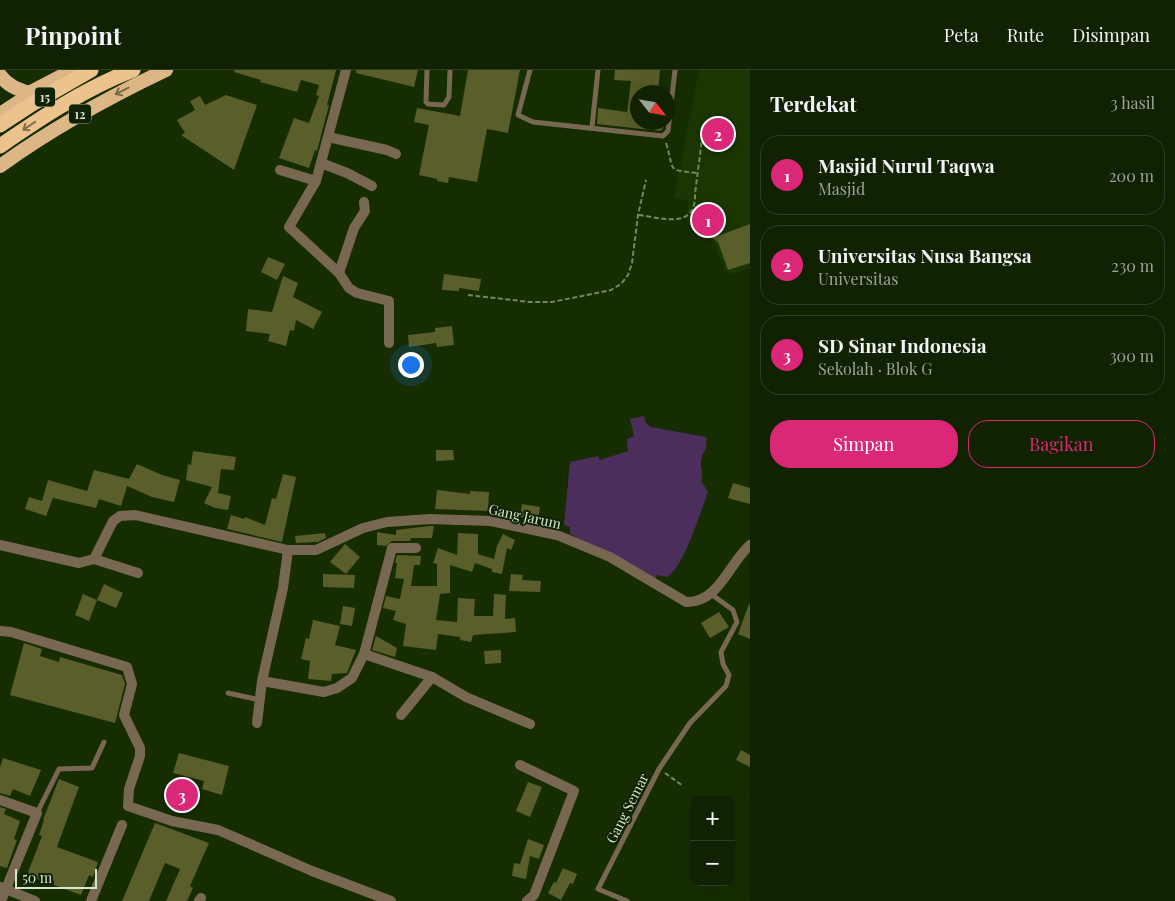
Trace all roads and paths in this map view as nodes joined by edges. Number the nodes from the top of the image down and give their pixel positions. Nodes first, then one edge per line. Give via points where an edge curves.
1 (72, 70) edge
2 (91, 70) edge
3 (133, 70) edge
4 (166, 70) edge
5 (346, 70) edge
6 (427, 70) edge
7 (450, 70) edge
8 (530, 70) edge
9 (598, 70) edge
10 (675, 70) edge
11 (0, 76) edge
12 (29, 93) junction
13 (0, 114) edge
14 (0, 125) edge
15 (592, 127) junction
16 (703, 132) dead end
17 (663, 136) junction
18 (328, 137) junction
19 (0, 146) edge
20 (396, 154) dead end
21 (321, 162) junction
22 (0, 166) edge
23 (280, 170) dead end
24 (698, 173) junction
25 (316, 180) junction
26 (646, 180) dead end
27 (372, 186) dead end
28 (364, 202) dead end
29 (638, 215) junction
30 (339, 273) junction
31 (468, 295) dead end
32 (389, 343) dead end
33 (0, 545) edge
34 (750, 545) edge
35 (416, 548) dead end
36 (288, 550) junction
37 (94, 558) junction
38 (138, 573) dead end
39 (711, 594) junction
40 (0, 631) edge
41 (364, 654) junction
42 (432, 678) junction
43 (262, 681) junction
44 (228, 693) dead end
45 (261, 700) junction
46 (401, 715) dead end
47 (257, 723) dead end
48 (530, 724) dead end
49 (104, 742) dead end
50 (520, 765) dead end
51 (659, 768) junction
52 (683, 786) dead end
53 (0, 800) edge
54 (37, 813) junction
55 (122, 825) dead end
56 (3, 888) edge
57 (375, 898) edge
58 (616, 899) edge
59 (1, 901) edge
60 (35, 901) edge
61 (91, 901) edge
62 (391, 901) edge
63 (528, 901) edge
64 (626, 901) edge

1 - 12 highway
2 - 14 highway, 15
3 -> 19 highway, 15 via 42,117
4 -> 22 highway, 12 via 83,112
5 - 18 street
6 - 7 lane via 424,98 428,104 444,105 449,97
8 - 15 lane via 518,115 533,122
9 - 15 lane
10 - 17 lane via 668,131
11 - 12 highway via 19,91
12 - 13 highway
15 - 17 lane
16 - 24 path
17 - 24 path via 672,168
18 - 20 street
18 - 21 street
21 - 25 street
21 - 27 street
23 - 25 street
24 - 29 path via 696,204 686,218 677,220
25 - 30 street via 290,227
26 - 29 path
28 - 30 street via 365,211 354,228
29 - 31 path via 628,275 622,284 610,290 552,302
30 - 32 street via 349,288 357,293 389,301
33 - 37 street via 79,563
34 - 39 street
35 - 41 street via 392,548
36 - 37 street, Gang Jarum via 135,515 120,516 113,521
36 - 39 street, Gang Jarum via 316,550 363,528 387,522 430,518 491,521 566,538 610,557 686,602
36 - 43 street
37 - 38 street
39 - 51 lane, Gang Semar via 733,610 737,622 721,652 729,675 726,686 690,723
40 - 57 street via 127,667 132,684 124,715 140,748 128,806 172,821 218,830
41 - 42 street
41 - 43 street via 352,678 324,692
42 - 46 street
42 - 48 street
43 - 45 street
44 - 45 lane
45 - 47 street
49 - 54 lane via 92,768 59,769
50 - 63 street via 574,792 534,895
51 - 52 path
51 - 58 lane, Gang Semar via 598,889
53 - 54 street
54 - 56 street
55 - 61 street
56 - 59 street
56 - 60 street
57 - 62 street
58 - 64 lane, Gang Semar

